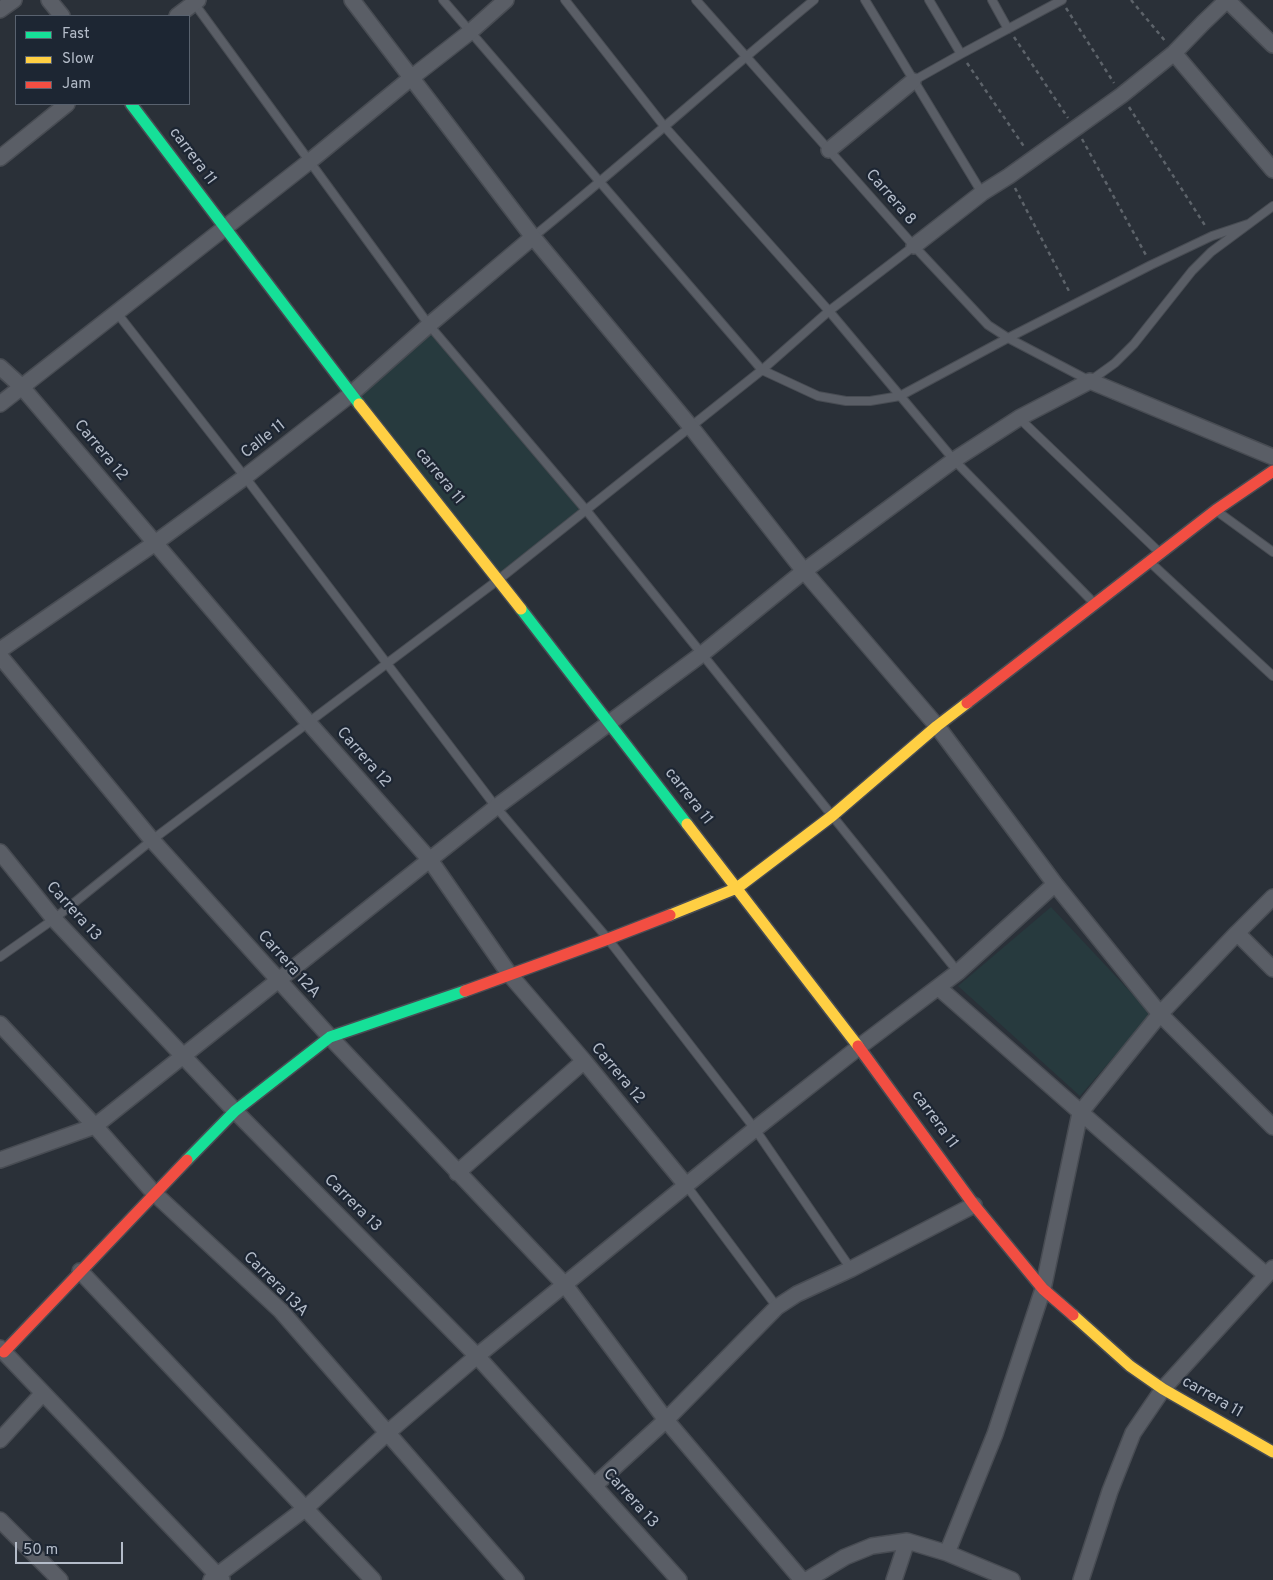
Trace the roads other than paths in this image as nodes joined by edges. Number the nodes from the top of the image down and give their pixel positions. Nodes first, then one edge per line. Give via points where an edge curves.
1 (14, 0) edge
2 (49, 0) edge
3 (352, 0) edge
4 (443, 0) edge
5 (506, 0) edge
6 (565, 0) edge
7 (696, 0) edge
8 (814, 0) edge
9 (865, 0) edge
10 (929, 0) edge
11 (992, 0) edge
12 (1061, 0) edge
13 (196, 1) edge
14 (1222, 2) edge
15 (0, 10) edge
16 (61, 15) edge
17 (178, 15) edge
18 (1008, 29) junction
19 (470, 32) junction
20 (1273, 45) edge
21 (1174, 53) junction
22 (960, 54) junction
23 (746, 56) junction
24 (411, 78) junction
25 (913, 81) junction
26 (66, 105) edge
27 (132, 105) edge
28 (664, 126) junction
29 (829, 150) junction
30 (0, 158) edge
31 (310, 160) junction
32 (1273, 170) edge
33 (600, 183) junction
34 (982, 193) junction
35 (1273, 206) edge
36 (1248, 224) junction
37 (224, 228) junction
38 (533, 237) junction
39 (914, 246) junction
40 (829, 311) junction
41 (117, 313) junction
42 (429, 325) junction
43 (1008, 338) junction
44 (0, 367) edge
45 (762, 370) junction
46 (1090, 381) junction
47 (21, 386) junction
48 (350, 394) junction
49 (900, 396) junction
50 (0, 404) edge
51 (1019, 418) junction
52 (691, 427) junction
53 (1273, 457) edge
54 (954, 460) junction
55 (1273, 471) edge
56 (245, 477) junction
57 (586, 510) junction
58 (1216, 510) junction
59 (155, 543) junction
60 (1273, 552) edge
61 (1160, 553) junction
62 (1149, 562) junction
63 (804, 571) junction
64 (498, 580) junction
65 (1094, 604) junction
66 (0, 650) edge
67 (702, 654) junction
68 (0, 656) edge
69 (387, 664) junction
70 (1273, 676) edge
71 (308, 722) junction
72 (608, 724) junction
73 (937, 726) junction
74 (496, 807) junction
75 (832, 816) junction
76 (152, 840) junction
77 (0, 852) edge
78 (430, 860) junction
79 (1055, 884) junction
80 (737, 888) junction
81 (1273, 898) edge
82 (54, 919) junction
83 (1236, 933) junction
84 (608, 939) junction
85 (0, 957) edge
86 (1273, 969) edge
87 (958, 972) junction
88 (510, 975) junction
89 (279, 980) junction
90 (939, 988) junction
91 (1160, 1014) junction
92 (0, 1024) edge
93 (330, 1038) junction
94 (859, 1047) junction
95 (184, 1056) junction
96 (584, 1061) junction
97 (235, 1110) junction
98 (1080, 1113) junction
99 (95, 1126) junction
100 (1273, 1127) edge
101 (755, 1129) junction
102 (0, 1160) edge
103 (457, 1173) junction
104 (686, 1185) junction
105 (154, 1192) junction
106 (974, 1205) junction
107 (851, 1269) junction
108 (80, 1271) junction
109 (1270, 1272) edge
110 (565, 1285) junction
111 (1044, 1289) junction
112 (777, 1307) junction
113 (2, 1350) edge
114 (477, 1356) junction
115 (1163, 1389) junction
116 (43, 1393) junction
117 (666, 1420) junction
118 (386, 1434) junction
119 (0, 1440) edge
120 (1273, 1452) edge
121 (594, 1486) junction
122 (306, 1508) junction
123 (0, 1520) edge
124 (907, 1541) junction
125 (947, 1553) junction
126 (217, 1578) edge
127 (60, 1580) edge
128 (374, 1580) edge
129 (516, 1580) edge
130 (679, 1580) edge
131 (802, 1580) edge
132 (807, 1580) edge
133 (894, 1580) edge
134 (1012, 1580) edge
135 (1081, 1580) edge

1 - 15 street
2 - 16 street
3 - 24 street
4 - 19 lane
5 - 19 street
6 - 28 lane
7 - 23 lane, Carrera 8
8 - 23 lane
9 - 25 lane
10 - 22 lane
11 - 18 lane
12 - 18 lane
13 - 17 street
13 - 31 lane
14 - 20 street
14 - 21 street
18 - 22 lane
19 - 24 street
19 - 33 lane
21 - 32 street
21 - 34 street via 1122,95
22 - 25 lane
23 - 28 lane
23 - 29 lane, Carrera 8
24 - 31 street
24 - 38 street
25 - 29 street
25 - 34 lane
26 - 30 street
27 - 37 street, carrera 11
28 - 33 lane
28 - 40 lane
29 - 39 lane, Carrera 8
31 - 37 street
31 - 42 lane
33 - 38 lane
33 - 45 lane
34 - 39 street
35 - 36 lane
36 - 43 lane via 1212,236
36 - 46 lane via 1211,252 1134,344
37 - 41 street
37 - 48 street, carrera 11
38 - 42 street, Calle 11
38 - 52 street
39 - 40 lane
39 - 43 lane, Carrera 8 via 988,325
40 - 45 lane
40 - 49 lane
41 - 47 street
41 - 56 lane
42 - 48 street, Calle 11
42 - 57 lane
43 - 46 lane, Carrera 8
43 - 49 lane
44 - 47 street, Carrera 12
45 - 49 lane via 818,396 870,401
45 - 52 lane
46 - 51 street
46 - 53 street
47 - 50 street
47 - 59 street, Carrera 12
48 - 56 street, Calle 11
48 - 64 street, carrera 11
49 - 54 lane
51 - 54 street
51 - 61 lane
52 - 57 lane
52 - 63 street
54 - 63 street
54 - 65 lane
55 - 58 street
56 - 59 street, Calle 11
56 - 69 lane
57 - 64 lane
57 - 67 lane
58 - 60 lane
58 - 61 street
59 - 66 street, Calle 11
59 - 71 street, Carrera 12
61 - 62 street
62 - 65 street
62 - 70 lane
63 - 67 street
63 - 73 street
64 - 69 lane
64 - 72 street, carrera 11
65 - 73 street
67 - 72 street
67 - 75 lane
68 - 76 street, Carrera 12A
69 - 71 lane
69 - 74 lane
71 - 76 lane
71 - 78 street, Carrera 12
72 - 74 street
72 - 80 street, carrera 11
73 - 75 street
73 - 79 street
74 - 78 street
74 - 84 lane
75 - 80 street
75 - 87 lane
76 - 82 lane
76 - 89 street, Carrera 12A
77 - 82 street, Carrera 13
78 - 88 street, Carrera 12
78 - 89 street
79 - 87 street
79 - 91 street
80 - 84 street
80 - 94 street, carrera 11
81 - 83 street
82 - 85 lane
82 - 95 street, Carrera 13
83 - 86 street
83 - 91 street
84 - 88 street
84 - 101 lane
87 - 90 street
88 - 93 street
88 - 96 street, Carrera 12
89 - 93 street, Carrera 12A
89 - 95 street
90 - 94 street
90 - 98 street
91 - 98 street
91 - 100 street
92 - 99 street, Carrera 13A
93 - 97 street
93 - 103 street, Carrera 12A
94 - 101 street
94 - 106 street, carrera 11
95 - 97 street, Carrera 13
95 - 99 street
96 - 103 street
96 - 104 street, Carrera 12
97 - 105 street
97 - 114 street, Carrera 13
98 - 109 street
98 - 111 street
99 - 102 street
99 - 105 street, Carrera 13A
101 - 104 street
101 - 107 lane
103 - 110 street, Carrera 12A
104 - 110 street
104 - 112 lane
105 - 108 street
105 - 118 street, Carrera 13A via 281,1312
106 - 107 street
106 - 111 street, carrera 11
107 - 112 street
108 - 113 street
108 - 122 street
109 - 115 street
110 - 114 street
110 - 117 street, Carrera 12A
111 - 115 street, carrera 11 via 1130,1366
111 - 125 street via 994,1434
112 - 117 street
113 - 116 street
114 - 118 street
114 - 121 street, Carrera 13
115 - 120 street, carrera 11
115 - 135 street via 1133,1433
116 - 119 street
116 - 126 street
117 - 121 street
117 - 131 street, Carrera 12A
118 - 122 street
118 - 129 street, Carrera 13A
121 - 130 street, Carrera 13
122 - 126 street
122 - 128 street
123 - 127 street
124 - 125 street
124 - 132 street via 872,1546 845,1557
124 - 133 street
125 - 134 street

